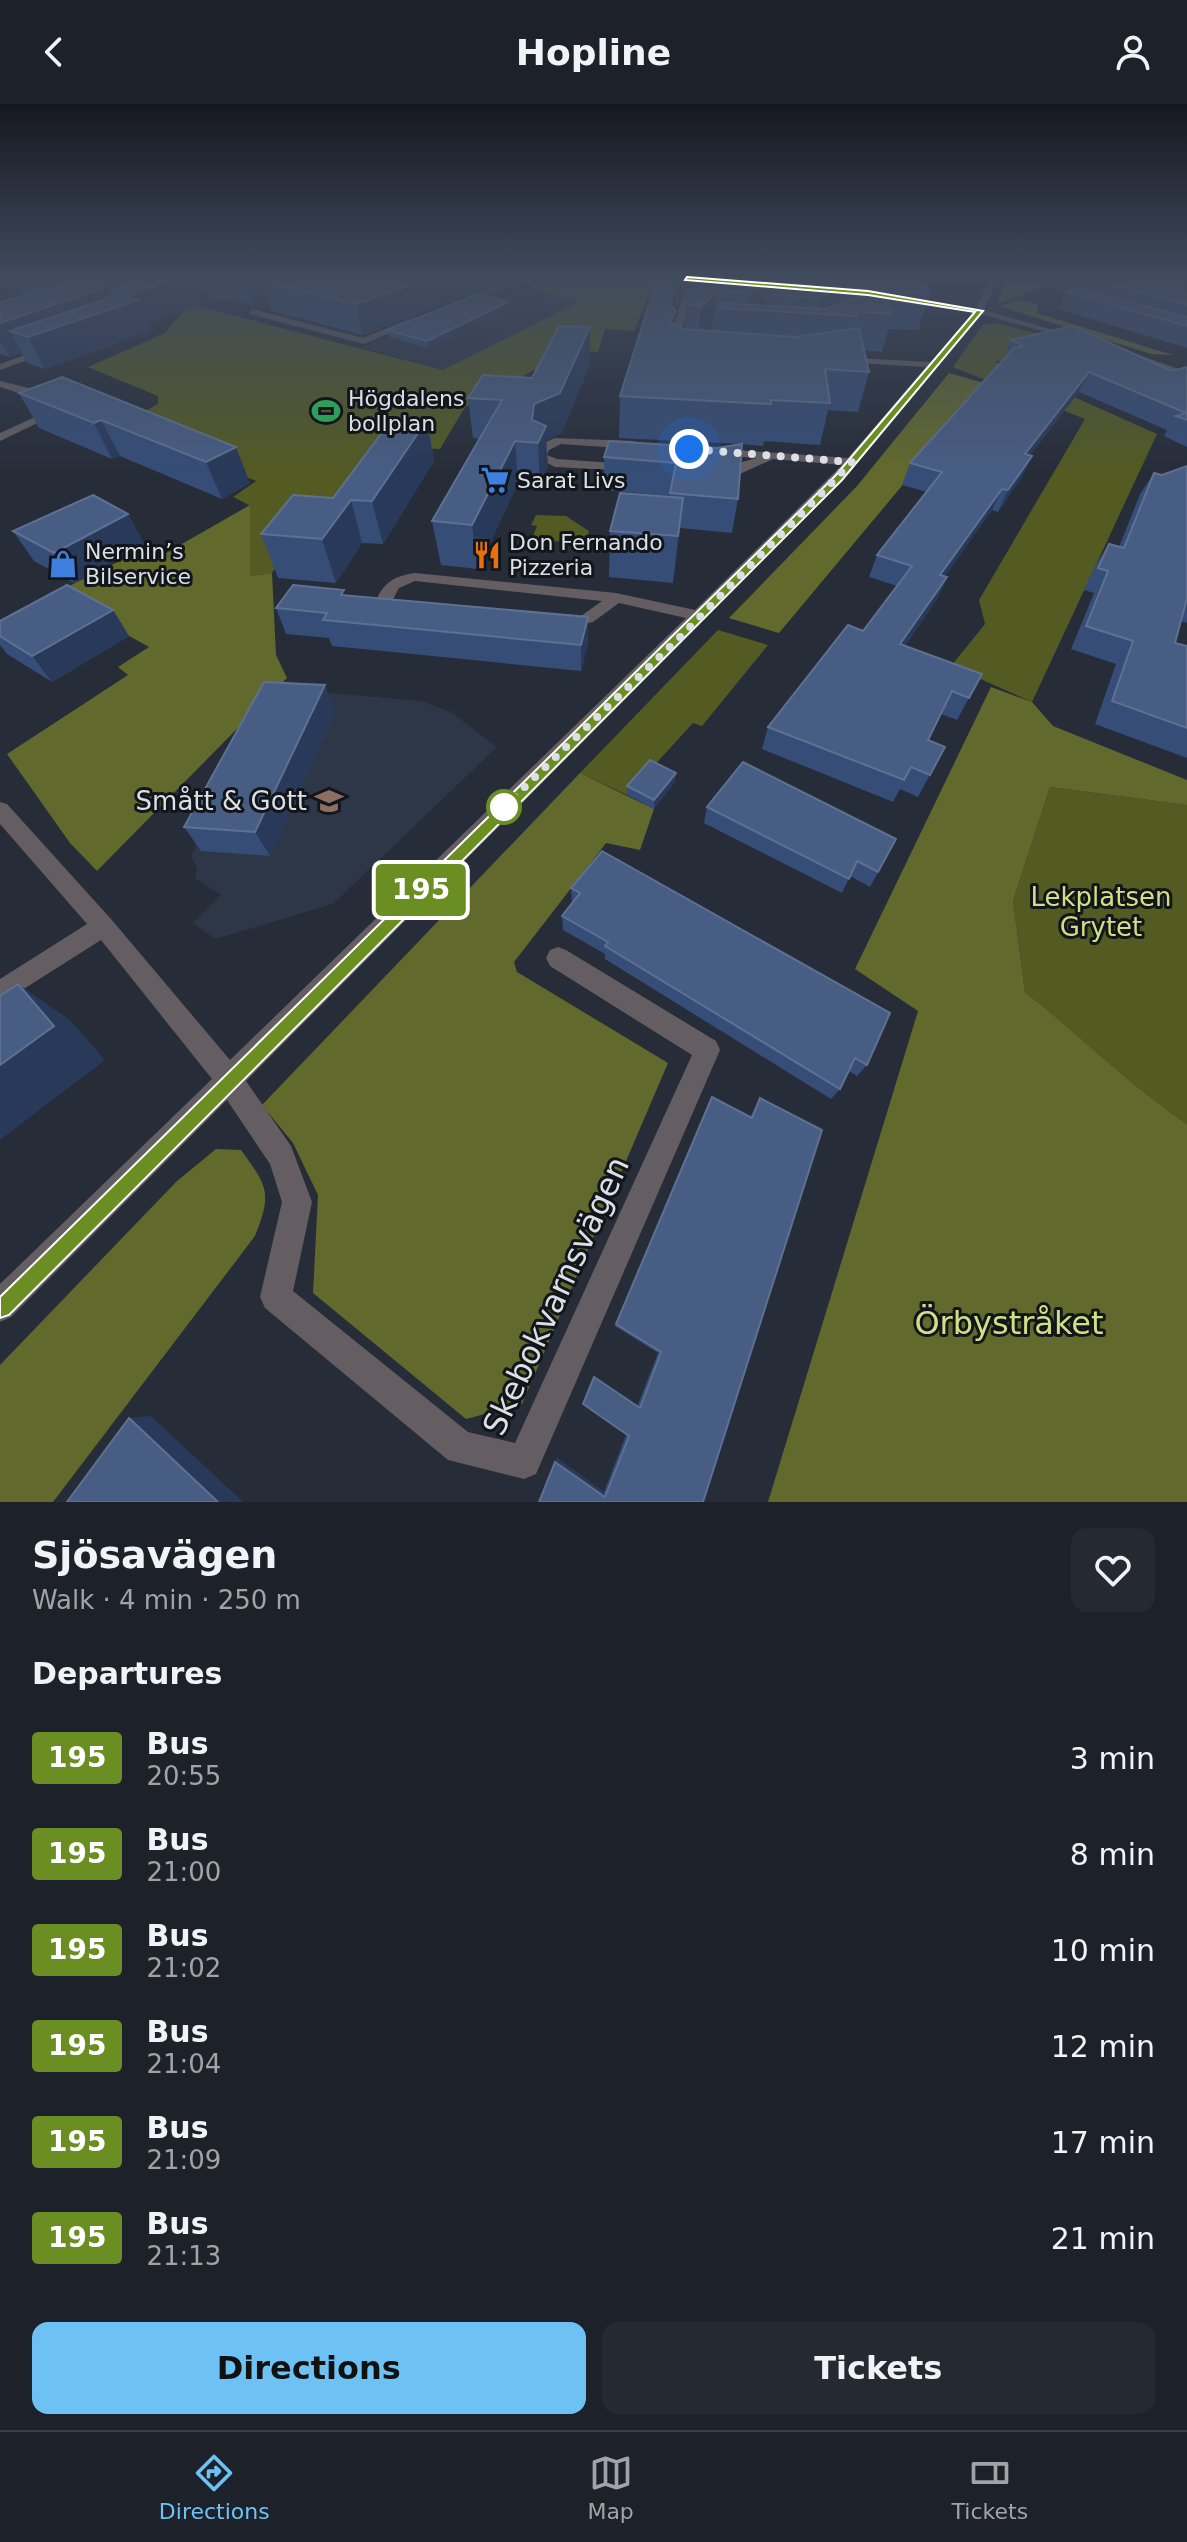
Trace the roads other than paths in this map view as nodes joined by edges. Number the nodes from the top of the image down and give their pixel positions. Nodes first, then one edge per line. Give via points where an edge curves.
1 (60, 344) edge
2 (679, 344) edge
3 (952, 344) edge
4 (1114, 350) edge
5 (822, 356) edge
6 (675, 359) edge
7 (849, 360) junction
8 (1187, 361) edge
9 (935, 365) junction
10 (0, 367) edge
11 (830, 367) edge
12 (1169, 367) junction
13 (1187, 375) edge
14 (0, 384) edge
15 (0, 437) edge
16 (643, 446) edge
17 (705, 450) edge
18 (769, 457) junction
19 (852, 462) junction
20 (649, 470) edge
21 (697, 473) edge
22 (616, 598) junction
23 (422, 614) edge
24 (699, 616) junction
25 (540, 624) edge
26 (0, 810) edge
27 (103, 926) junction
28 (558, 958) dead end
29 (0, 993) edge
30 (229, 1079) junction
31 (0, 1306) edge

1 - 10 street
2 - 6 street via 688,349 677,351
3 - 9 street
4 - 12 street
5 - 7 street
7 - 9 street
7 - 11 street
8 - 12 street
9 - 19 street
12 - 13 street
14 - 15 street via 68,406
16 - 20 street via 559,440 543,448 541,457 555,463
17 - 18 street
18 - 19 street
18 - 21 street via 738,470
19 - 24 street
22 - 23 street via 415,577 391,586 383,604 392,611
22 - 24 street
22 - 25 street via 569,626
24 - 30 street
26 - 27 street
27 - 29 street
27 - 30 street
28 - 30 street, Skebokvarnsvägen via 707,1050 524,1462 460,1448 276,1297 297,1202 281,1156
30 - 31 street

